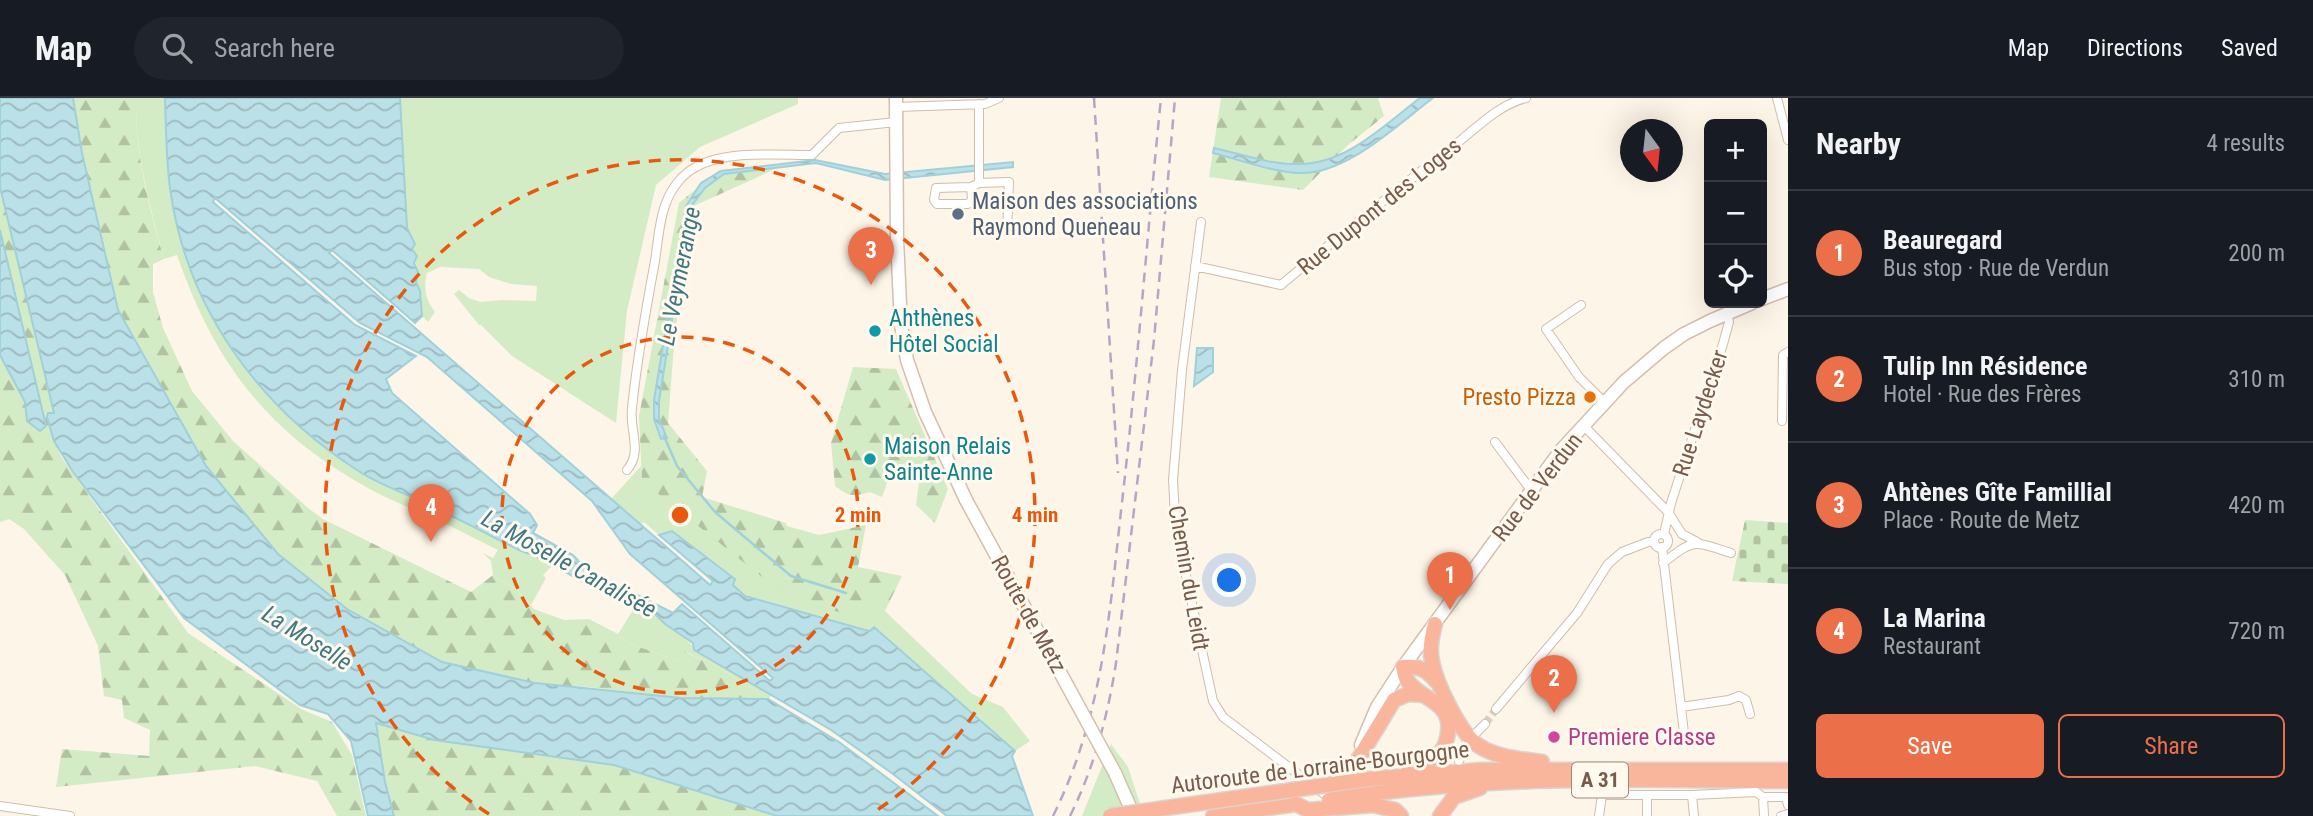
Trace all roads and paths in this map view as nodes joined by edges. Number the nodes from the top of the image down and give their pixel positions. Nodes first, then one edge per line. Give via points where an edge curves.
1 (999, 98) edge
2 (1526, 98) edge
3 (1777, 98) edge
4 (1514, 99) edge
5 (896, 102) edge
6 (979, 104) junction
7 (896, 122) junction
8 (1788, 140) edge
9 (975, 185) junction
10 (1201, 222) dead end
11 (1007, 231) dead end
12 (1195, 266) junction
13 (1788, 289) edge
14 (1767, 297) edge
15 (1581, 305) dead end
16 (1740, 308) edge
17 (1727, 313) junction
18 (1788, 352) edge
19 (1605, 403) junction
20 (1782, 421) dead end
21 (1584, 426) junction
22 (1495, 442) dead end
23 (627, 470) dead end
24 (1531, 490) junction
25 (1668, 512) junction
26 (1699, 543) junction
27 (1658, 545) junction
28 (1731, 553) dead end
29 (1662, 563) junction
30 (1435, 624) junction
31 (1403, 667) junction
32 (1441, 686) junction
33 (1425, 695) junction
34 (1681, 707) junction
35 (1496, 709) tunnel mouth
36 (1750, 714) dead end
37 (1485, 724) tunnel mouth
38 (1684, 733) dead end
39 (1475, 734) dead end
40 (1466, 744) dead end
41 (1459, 761) dead end
42 (1353, 768) junction
43 (1609, 769) junction
44 (1788, 770) edge
45 (1491, 781) junction
46 (1788, 781) edge
47 (1371, 793) junction
48 (1647, 795) junction
49 (1692, 795) junction
50 (1763, 797) junction
51 (1787, 800) edge
52 (0, 806) edge
53 (1342, 806) edge
54 (1788, 814) edge
55 (70, 816) edge
56 (1110, 816) edge
57 (1134, 816) edge
58 (1213, 816) edge
59 (1401, 816) edge
60 (1445, 816) edge
61 (1599, 816) edge
62 (1647, 816) edge
63 (1694, 816) edge
64 (1764, 816) edge
65 (1781, 816) edge

1 - 6 street
2 - 4 street, Rue Dupont des Loges
3 - 8 street
4 - 12 street, Rue Dupont des Loges via 1281,285
5 - 6 street
5 - 7 main road, Route de Metz
6 - 9 street
7 - 23 street via 839,128 812,155 711,160 684,175 674,187 665,204 645,320 631,412 635,456
7 - 57 main road, Route de Metz, bridge via 901,325 906,360 966,500
9 - 9 street via 936,188 934,200 937,204 968,204
9 - 11 street via 1009,182
10 - 12 street, Chemin du Leidt
12 - 53 street, Chemin du Leidt via 1173,480 1180,548 1213,701 1223,718
13 - 14 main road
15 - 19 street via 1546,329 1579,377
16 - 17 main road, Rue de Verdun
17 - 19 main road, Rue de Verdun via 1664,348
17 - 25 street, Rue Laydecker via 1723,344
18 - 20 street via 1783,355
19 - 21 main road, Rue de Verdun
21 - 24 main road, Rue de Verdun
21 - 25 street
22 - 24 street
24 - 30 main road, Rue de Verdun
25 - 26 street via 1682,534
25 - 27 street, Rue Laydecker via 1664,534 1668,541
26 - 28 street
26 - 29 street via 1686,545
27 - 29 street
27 - 35 street via 1648,542 1622,552 1608,564 1577,613
29 - 34 street
30 - 31 main road, Rue de Verdun
30 - 32 highway via 1430,646
31 - 32 highway via 1428,671
31 - 33 highway via 1406,679
31 - 42 main road, Rue de Verdun via 1377,707
32 - 43 highway via 1465,733 1494,753
33 - 42 highway via 1408,694 1394,700
33 - 47 highway via 1447,719 1445,746 1432,761
34 - 36 street via 1739,696 1746,700
34 - 38 street
37 - 39 street
40 - 41 street
42 - 53 main road, Rue de Verdun
43 - 44 highway, Autoroute de Lorraine-Bourgogne / A 31
43 - 47 highway, Autoroute de Lorraine-Bourgogne / A 31 via 1434,772
45 - 46 highway, Autoroute de Lorraine-Bourgogne / A 31
45 - 47 highway, Autoroute de Lorraine-Bourgogne / A 31
45 - 60 highway via 1454,797
47 - 56 highway, Autoroute de Lorraine-Bourgogne / A 31, bridge
47 - 58 highway, Autoroute de Lorraine-Bourgogne, bridge via 1308,810 1296,804
47 - 59 highway
48 - 49 street
48 - 61 street via 1602,795
48 - 62 street
49 - 50 street via 1756,792
49 - 63 street
50 - 51 street
50 - 64 street
52 - 55 street
54 - 65 street

